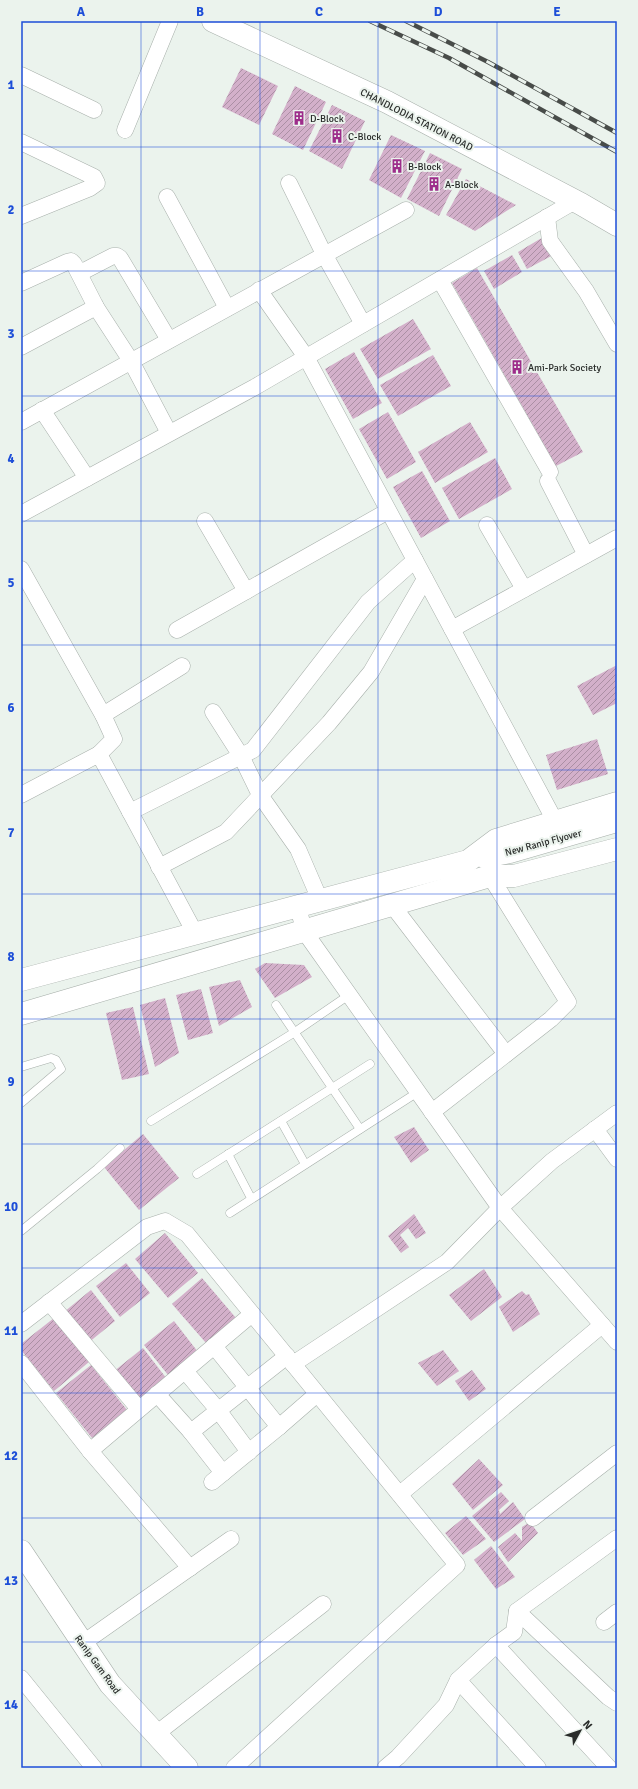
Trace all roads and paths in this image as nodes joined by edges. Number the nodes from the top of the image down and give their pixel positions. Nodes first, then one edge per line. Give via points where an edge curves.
1 (170, 21) edge
2 (213, 21) edge
3 (21, 75) edge
4 (94, 110) dead end
5 (125, 130) dead end
6 (21, 142) edge
7 (289, 183) dead end
8 (167, 197) dead end
9 (575, 201) junction
10 (406, 210) dead end
11 (21, 216) edge
12 (547, 217) junction
13 (617, 225) edge
14 (324, 254) junction
15 (78, 270) junction
16 (440, 280) junction
17 (21, 282) edge
18 (259, 290) junction
19 (96, 307) junction
20 (227, 308) junction
21 (363, 324) junction
22 (169, 340) junction
23 (617, 344) edge
24 (21, 347) edge
25 (306, 357) junction
26 (130, 361) junction
27 (42, 410) junction
28 (21, 422) edge
29 (169, 434) junction
30 (87, 478) junction
31 (388, 511) junction
32 (21, 514) edge
33 (205, 521) dead end
34 (487, 525) dead end
35 (617, 538) edge
36 (586, 555) junction
37 (415, 560) junction
38 (21, 569) edge
39 (425, 579) junction
40 (524, 589) junction
41 (246, 591) junction
42 (452, 629) junction
43 (177, 630) dead end
44 (182, 666) dead end
45 (213, 712) dead end
46 (102, 714) junction
47 (99, 754) junction
48 (241, 756) junction
49 (21, 795) edge
50 (260, 795) junction
51 (617, 803) edge
52 (130, 812) junction
53 (555, 821) junction
54 (617, 821) edge
55 (617, 840) edge
56 (617, 849) edge
57 (514, 860) junction
58 (468, 861) junction
59 (159, 867) junction
60 (490, 876) junction
61 (320, 900) junction
62 (392, 905) junction
63 (298, 906) junction
64 (304, 931) junction
65 (195, 933) junction
66 (21, 980) edge
67 (349, 995) junction
68 (276, 1005) dead end
69 (21, 1014) edge
70 (295, 1032) junction
71 (506, 1054) junction
72 (370, 1064) dead end
73 (21, 1068) edge
74 (333, 1088) junction
75 (418, 1092) junction
76 (21, 1103) edge
77 (432, 1112) junction
78 (617, 1113) edge
79 (151, 1121) dead end
80 (281, 1121) junction
81 (360, 1129) junction
82 (595, 1129) junction
83 (120, 1148) dead end
84 (228, 1154) junction
85 (617, 1159) edge
86 (305, 1164) junction
87 (197, 1174) dead end
88 (252, 1198) junction
89 (500, 1208) junction
90 (230, 1213) dead end
91 (21, 1231) edge
92 (49, 1302) junction
93 (252, 1314) junction
94 (21, 1324) edge
95 (602, 1325) junction
96 (617, 1342) edge
97 (214, 1346) junction
98 (290, 1360) junction
99 (21, 1363) edge
100 (185, 1370) junction
101 (248, 1386) junction
102 (157, 1394) junction
103 (317, 1394) junction
104 (139, 1409) junction
105 (218, 1410) junction
106 (279, 1426) junction
107 (191, 1432) junction
108 (90, 1451) junction
109 (248, 1452) junction
110 (617, 1453) edge
111 (400, 1494) junction
112 (533, 1518) dead end
113 (617, 1538) edge
114 (231, 1539) dead end
115 (21, 1551) edge
116 (190, 1568) junction
117 (323, 1604) dead end
118 (517, 1611) junction
119 (617, 1612) edge
120 (604, 1622) dead end
121 (83, 1643) junction
122 (496, 1645) junction
123 (21, 1678) edge
124 (458, 1680) junction
125 (617, 1703) edge
126 (156, 1734) junction
127 (90, 1767) edge
128 (187, 1768) edge
129 (234, 1768) edge
130 (385, 1768) edge
131 (538, 1768) edge
132 (609, 1768) edge

1 - 5 street
2 - 9 main road, CHANDLODIA STATION ROAD via 387,102
3 - 4 street
6 - 11 street via 94,177 97,183
7 - 14 street
8 - 20 street
9 - 12 street
9 - 13 main road, CHANDLODIA STATION ROAD
10 - 14 street
12 - 16 street
12 - 23 street via 550,241 586,291
14 - 18 street
14 - 21 street
15 - 17 street via 71,261
15 - 19 street
15 - 22 street via 84,271 113,256 120,258
16 - 21 street
16 - 36 street via 549,477
18 - 20 street
18 - 25 street
19 - 24 street
19 - 26 street
20 - 22 street
21 - 25 street
22 - 26 street
25 - 29 street
25 - 31 street
26 - 27 street
26 - 29 street
27 - 28 street
27 - 30 street
29 - 30 street
30 - 32 street
31 - 37 street
31 - 41 street
33 - 41 street
34 - 40 street
35 - 36 street
36 - 40 street
37 - 39 street
37 - 48 street via 368,602 253,750
38 - 46 street
39 - 42 street
39 - 50 street via 371,672 329,723
40 - 42 street
41 - 43 street
42 - 53 street
44 - 46 street
45 - 48 street
46 - 47 street via 114,739
47 - 49 street
47 - 52 street
48 - 50 street
48 - 52 street
50 - 59 street via 226,832
50 - 61 street via 298,849
51 - 53 main road
52 - 59 street
53 - 58 main road via 496,840
54 - 57 main road, New Ranip Flyover
55 - 57 main road, New Ranip Flyover
56 - 60 main road via 514,876
57 - 58 main road, New Ranip Flyover
57 - 60 main road, New Ranip Flyover
58 - 61 main road, New Ranip Flyover
59 - 65 street
60 - 62 main road, New Ranip Flyover
60 - 71 street via 568,1002 551,1019
61 - 63 main road, New Ranip Flyover
62 - 64 main road, New Ranip Flyover
62 - 71 street
63 - 64 street
63 - 65 main road, New Ranip Flyover
64 - 67 street
64 - 69 main road, New Ranip Flyover
65 - 66 main road, New Ranip Flyover
67 - 70 lane
67 - 75 street
68 - 70 lane
70 - 74 lane
70 - 79 lane
71 - 77 street
72 - 74 lane
73 - 76 lane via 51,1058 56,1060 61,1069
74 - 80 lane
74 - 81 lane
75 - 77 street
75 - 81 lane
77 - 89 street
78 - 82 street
80 - 84 lane
80 - 86 lane
81 - 86 lane
82 - 85 street
82 - 89 street via 552,1160
83 - 91 lane
84 - 87 lane
84 - 88 lane
86 - 88 lane
88 - 90 lane
89 - 95 street
89 - 98 street via 447,1262
92 - 93 street via 147,1227 165,1221 187,1234
92 - 94 street
92 - 104 street
93 - 97 street
93 - 98 street
95 - 96 street
95 - 111 street
97 - 100 street
97 - 101 street
98 - 101 street
98 - 103 street
99 - 108 street
100 - 102 street
100 - 105 street
101 - 105 street
101 - 106 street
102 - 104 street
102 - 107 street
103 - 106 street
103 - 111 street
104 - 108 street
105 - 107 street
105 - 109 street
106 - 109 street
107 - 109 street via 217,1477
108 - 116 street
110 - 112 street
111 - 129 street via 457,1565
113 - 118 street
114 - 116 street
115 - 121 main road, Ranip Gam Road
116 - 121 street
117 - 126 street
118 - 122 street via 514,1632
118 - 125 street
119 - 120 street
121 - 126 main road, Ranip Gam Road via 110,1684
122 - 124 street
122 - 132 street
123 - 127 street
124 - 130 street via 446,1705
124 - 131 street
126 - 128 main road, Ranip Gam Road

